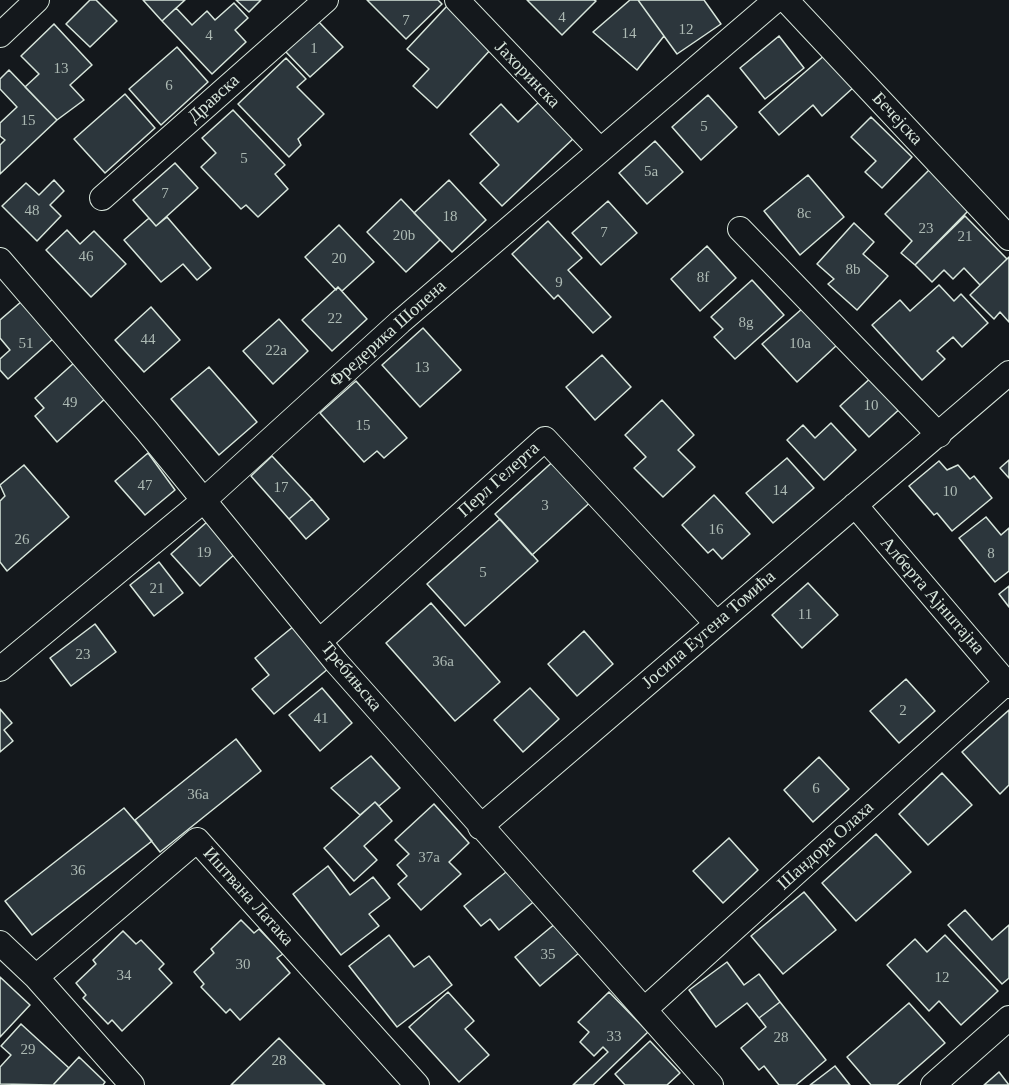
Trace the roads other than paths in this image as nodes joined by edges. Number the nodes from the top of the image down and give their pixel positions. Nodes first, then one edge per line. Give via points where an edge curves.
1 (37, 0) edge
2 (326, 0) edge
3 (457, 0) edge
4 (776, 0) edge
5 (786, 0) edge
6 (0, 35) edge
7 (599, 149) junction
8 (102, 198) dead end
9 (740, 230) dead end
10 (1009, 238) edge
11 (0, 260) edge
12 (1009, 372) edge
13 (939, 435) junction
14 (203, 501) junction
15 (855, 506) junction
16 (716, 623) junction
17 (320, 641) junction
18 (0, 669) edge
19 (1008, 684) edge
20 (480, 826) junction
21 (0, 943) edge
22 (36, 977) junction
23 (645, 1009) junction
24 (1007, 1025) edge
25 (132, 1085) edge
26 (417, 1085) edge
27 (711, 1085) edge
28 (933, 1085) edge

1 - 6 street
2 - 8 street, Дравска
3 - 7 street, Јахоринска
4 - 7 street, Фредерика Шопена
5 - 10 street, Бечејска
7 - 14 street, Фредерика Шопена
9 - 13 street
11 - 14 street, Требињска
12 - 13 street, Јосипа Еугена Томића
13 - 15 street, Јосипа Еугена Томића
14 - 17 street, Требињска
14 - 18 street, Фредерика Шопена
15 - 16 street, Јосипа Еугена Томића
15 - 19 street, Алберта Ајнштајна
16 - 17 street, Перл Гелерта via 545,439
16 - 20 street, Јосипа Еугена Томића
17 - 20 street, Требињска
19 - 23 street, Шандора Олаха
20 - 23 street, Требињска
21 - 22 street
22 - 25 street
22 - 26 street, Иштвана Латака via 198,840
23 - 27 street, Требињска
24 - 28 street

